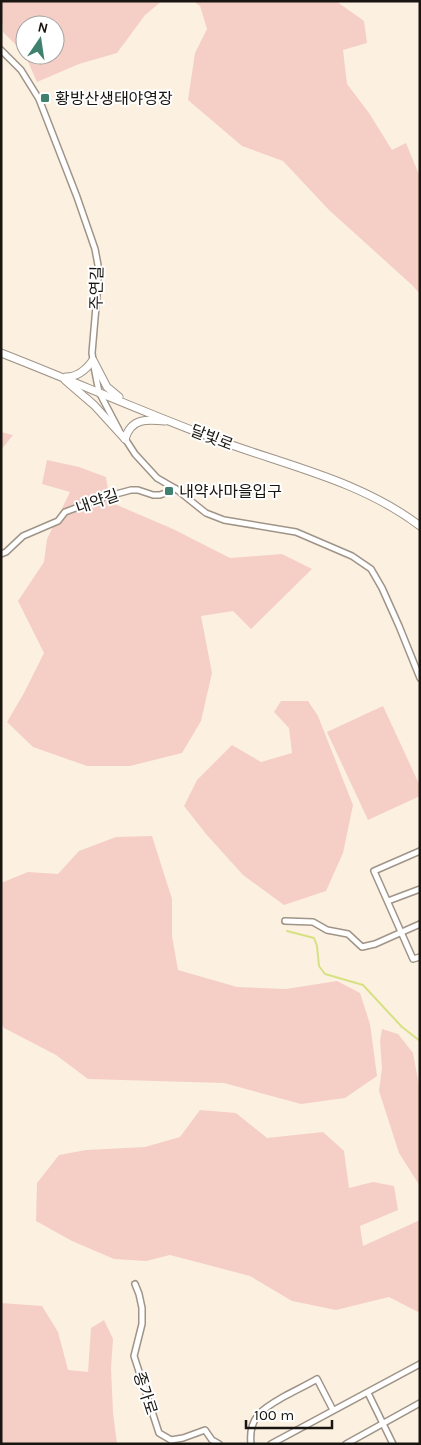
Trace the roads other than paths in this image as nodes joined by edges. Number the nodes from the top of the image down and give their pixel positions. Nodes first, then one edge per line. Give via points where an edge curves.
1 (1, 50) edge
2 (1, 353) edge
3 (93, 360) junction
4 (60, 376) junction
5 (100, 392) junction
6 (124, 402) junction
7 (174, 422) junction
8 (126, 439) junction
9 (176, 489) junction
10 (420, 526) edge
11 (1, 554) edge
12 (420, 678) edge
13 (420, 851) edge
14 (420, 889) edge
15 (388, 901) junction
16 (285, 921) dead end
17 (420, 924) edge
18 (401, 932) junction
19 (420, 956) edge
20 (135, 1284) dead end
21 (420, 1364) edge
22 (368, 1393) junction
23 (420, 1403) edge
24 (333, 1410) junction
25 (383, 1424) junction
26 (219, 1444) edge
27 (251, 1444) edge
28 (271, 1444) edge
29 (346, 1444) edge
30 (393, 1444) edge

1 - 3 street, 주연길 via 21,70 39,99 95,249 98,283
2 - 4 main road, 달빛로
3 - 4 main road via 87,370 72,377
3 - 5 street, 주연길
3 - 6 main road via 107,387
4 - 5 main road, 달빛로
4 - 8 main road
5 - 6 main road, 달빛로
5 - 8 street, 주연길
6 - 7 main road, 달빛로
7 - 8 main road via 137,421
7 - 10 main road, 달빛로 via 354,488
8 - 9 street, 주연길 via 157,478
9 - 11 street, 내약길 via 160,495 132,490 65,512 58,521 22,536
9 - 12 street via 216,517 296,532 352,556 372,569 400,626
13 - 15 street via 374,871
14 - 15 street
15 - 18 street
16 - 18 street via 313,922 327,930 348,934 362,947
17 - 18 street
18 - 19 street via 413,959
20 - 26 street, 종가로 via 142,1308 142,1324 134,1356 159,1433 171,1440 206,1430
21 - 22 street
22 - 24 street
22 - 25 street
23 - 25 street
24 - 27 street via 317,1379 264,1408 252,1426
24 - 28 street
25 - 29 street
25 - 30 street

